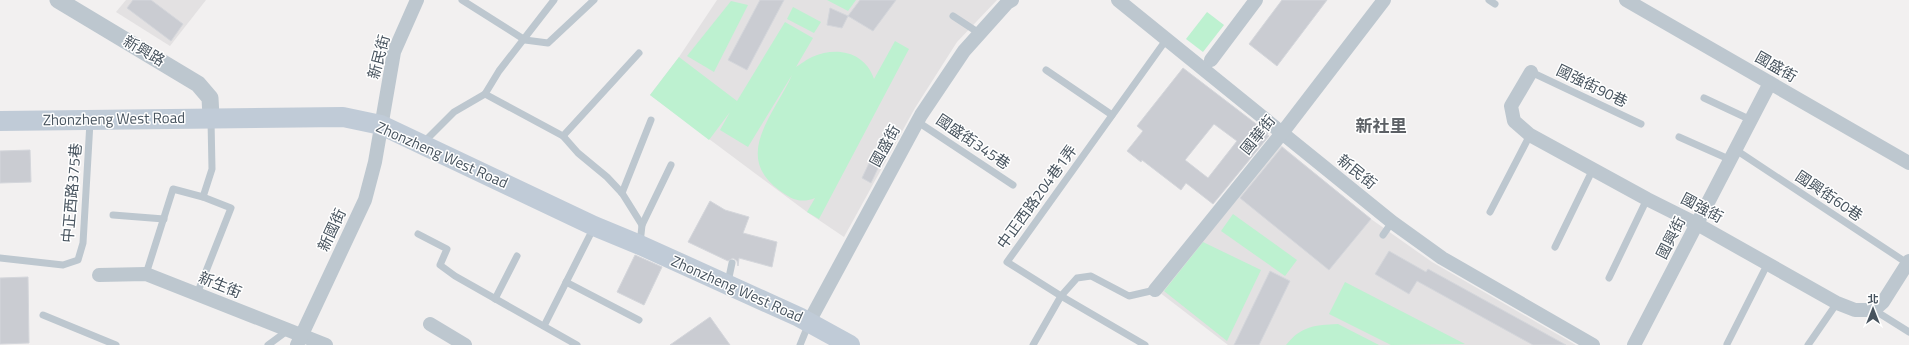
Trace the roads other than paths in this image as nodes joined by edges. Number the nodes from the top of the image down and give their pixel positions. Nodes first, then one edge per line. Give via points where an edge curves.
1 (58, 0) edge
2 (417, 0) edge
3 (462, 0) edge
4 (554, 0) edge
5 (594, 0) edge
6 (1012, 0) edge
7 (1118, 0) edge
8 (1256, 0) edge
9 (1384, 0) edge
10 (1626, 0) edge
11 (953, 16) dead end
12 (979, 34) junction
13 (525, 40) junction
14 (1166, 40) junction
15 (639, 53) dead end
16 (1211, 60) dead end
17 (1046, 70) dead end
18 (1531, 72) joint
19 (1770, 83) junction
20 (485, 94) junction
21 (1704, 98) dead end
22 (1112, 115) junction
23 (211, 117) junction
24 (90, 120) junction
25 (651, 120) dead end
26 (1751, 120) junction
27 (0, 121) edge
28 (918, 122) junction
29 (1641, 124) dead end
30 (381, 125) junction
31 (1282, 133) junction
32 (1530, 135) junction
33 (563, 136) junction
34 (1679, 137) dead end
35 (423, 144) junction
36 (1733, 155) junction
37 (1909, 163) edge
38 (671, 165) dead end
39 (1593, 169) junction
40 (1013, 185) dead end
41 (622, 193) junction
42 (202, 197) junction
43 (1647, 199) junction
44 (1490, 212) dead end
45 (113, 215) dead end
46 (164, 219) junction
47 (1392, 222) junction
48 (1697, 224) junction
49 (642, 225) junction
50 (594, 226) junction
51 (418, 234) dead end
52 (1383, 235) dead end
53 (640, 245) junction
54 (1555, 247) dead end
55 (517, 256) dead end
56 (0, 258) edge
57 (1908, 262) edge
58 (732, 263) dead end
59 (1767, 265) junction
60 (146, 274) junction
61 (99, 275) dead end
62 (1609, 278) dead end
63 (566, 282) junction
64 (727, 284) junction
65 (1155, 290) joint
66 (197, 294) junction
67 (1061, 296) junction
68 (495, 299) junction
69 (1837, 303) junction
70 (1874, 310) junction
71 (43, 315) dead end
72 (639, 320) dead end
73 (809, 322) junction
74 (430, 324) dead end
75 (544, 326) junction
76 (287, 331) junction
77 (1909, 332) edge
78 (300, 340) edge
79 (1727, 344) dead end
80 (116, 345) edge
81 (268, 345) edge
82 (326, 345) edge
83 (465, 345) edge
84 (577, 345) edge
85 (800, 345) edge
86 (850, 345) edge
87 (1033, 345) edge
88 (1145, 345) edge
89 (1593, 345) edge
90 (1634, 345) edge
91 (1808, 345) edge

1 - 23 street, 新興路 via 198,84 210,98
2 - 30 street, 新民街 via 394,52
3 - 13 lane
4 - 13 lane
5 - 13 lane via 548,43
6 - 12 street, 國盛街
7 - 14 street, 新民街
8 - 16 street
9 - 31 street, 國華街
10 - 19 street, 國盛街
11 - 12 lane
12 - 28 street, 國盛街 via 964,51
13 - 20 lane via 499,71
14 - 22 lane, 中正西路204巷1弄
14 - 31 street, 新民街
15 - 33 lane
17 - 22 lane
18 - 29 lane, 國強街90巷
18 - 32 street, 國強街 via 1511,106 1514,121
19 - 26 street, 國興街
19 - 37 street, 國盛街
20 - 33 lane
20 - 35 lane via 454,112
21 - 26 lane
22 - 67 lane, 中正西路204巷1弄 via 1007,262
23 - 24 main road, Zhonzheng West Road
23 - 30 main road, Zhonzheng West Road via 344,117
23 - 42 lane via 212,169
24 - 27 main road, Zhonzheng West Road
24 - 56 lane, 中正西路375巷 via 83,243 78,260 63,265
25 - 41 lane
26 - 36 street, 國興街
28 - 40 lane, 國盛街345巷
28 - 73 street, 國盛街
30 - 35 main road, Zhonzheng West Road
30 - 78 street, 新國街 via 365,200
31 - 47 street, 新民街
31 - 65 street, 國華街
32 - 39 street, 國強街
32 - 44 lane
33 - 41 lane
34 - 36 lane, 國興街60巷
35 - 50 main road, Zhonzheng West Road
36 - 48 street, 國興街
36 - 57 lane, 國興街60巷
38 - 49 lane
39 - 43 street, 國強街
39 - 54 lane
41 - 49 lane
42 - 46 lane via 173,189
42 - 66 lane via 231,208
43 - 48 street, 國強街
43 - 62 lane
45 - 46 lane
46 - 60 lane
47 - 52 lane
47 - 89 street, 新民街 via 1442,258
48 - 59 street, 國強街
48 - 90 street, 國興街
49 - 53 lane
50 - 53 main road, Zhonzheng West Road
50 - 63 lane
51 - 68 lane via 447,249 440,265
53 - 64 main road, Zhonzheng West Road
55 - 68 lane
57 - 70 street via 1883,302
58 - 64 lane
59 - 69 street, 國強街
59 - 79 lane
60 - 61 street, 新生街
60 - 66 street, 新生街
63 - 72 lane
63 - 75 lane
64 - 73 main road, Zhonzheng West Road
65 - 67 lane via 1130,296 1091,276 1084,276 1077,278
66 - 76 street, 新生街
67 - 87 lane
67 - 88 lane
68 - 75 lane
69 - 70 street, 國強街 via 1856,310
69 - 91 lane
70 - 77 lane
71 - 80 lane
73 - 85 lane
73 - 86 main road, Zhonzheng West Road
74 - 83 street
75 - 84 lane
76 - 78 street, 新生街
76 - 81 lane
78 - 82 street, 新生街

